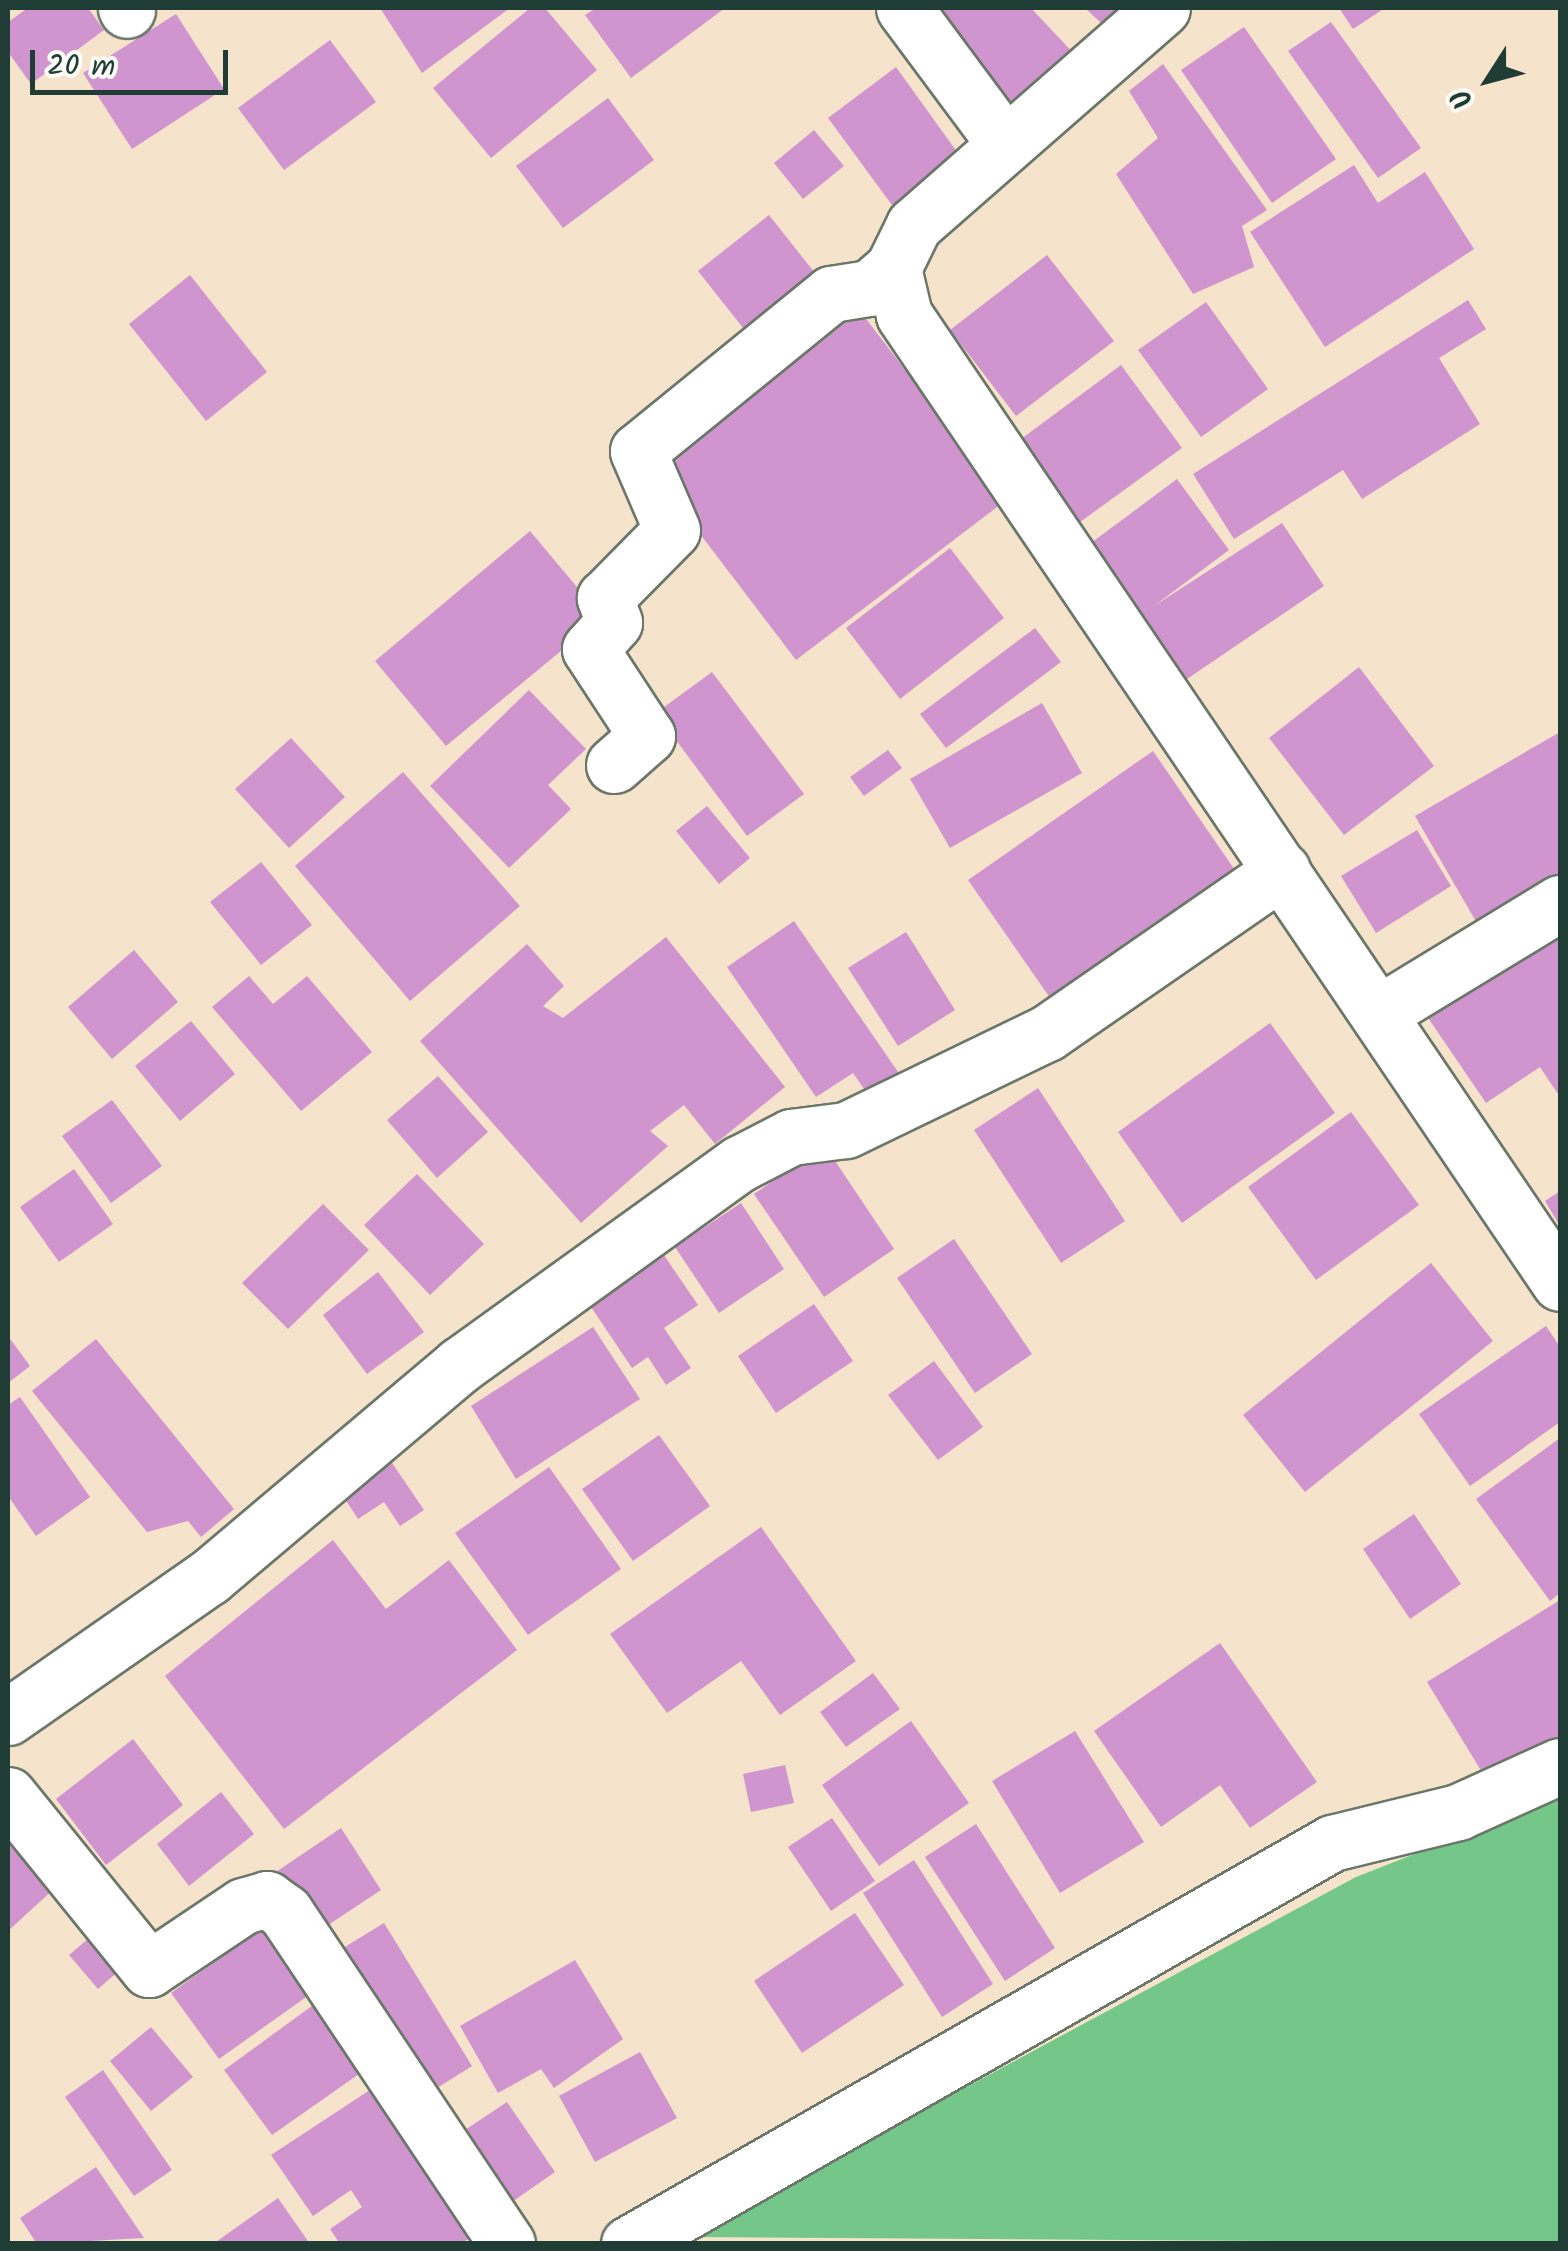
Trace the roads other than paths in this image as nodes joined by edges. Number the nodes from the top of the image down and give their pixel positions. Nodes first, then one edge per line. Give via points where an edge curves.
1 (904, 8) edge
2 (1162, 8) edge
3 (1004, 144) junction
4 (893, 268) junction
5 (614, 765) dead end
6 (1282, 870) junction
7 (1560, 903) edge
8 (1378, 1014) junction
9 (1560, 1283) edge
10 (8, 1717) edge
11 (1560, 1766) edge
12 (8, 1795) edge
13 (506, 2244) edge
14 (630, 2244) edge

1 - 3 street
2 - 3 street
3 - 4 street via 914,225
4 - 5 street via 870,288 832,294 638,451 672,530 605,598 614,622 590,649 646,736
4 - 6 street via 904,315
6 - 8 street
6 - 10 street via 1047,1034 846,1130 792,1137 739,1164 460,1366 210,1577
7 - 8 street
8 - 9 street
11 - 14 street via 1458,1812 1332,1843
12 - 13 street via 148,1969 242,1906 267,1899 285,1912

